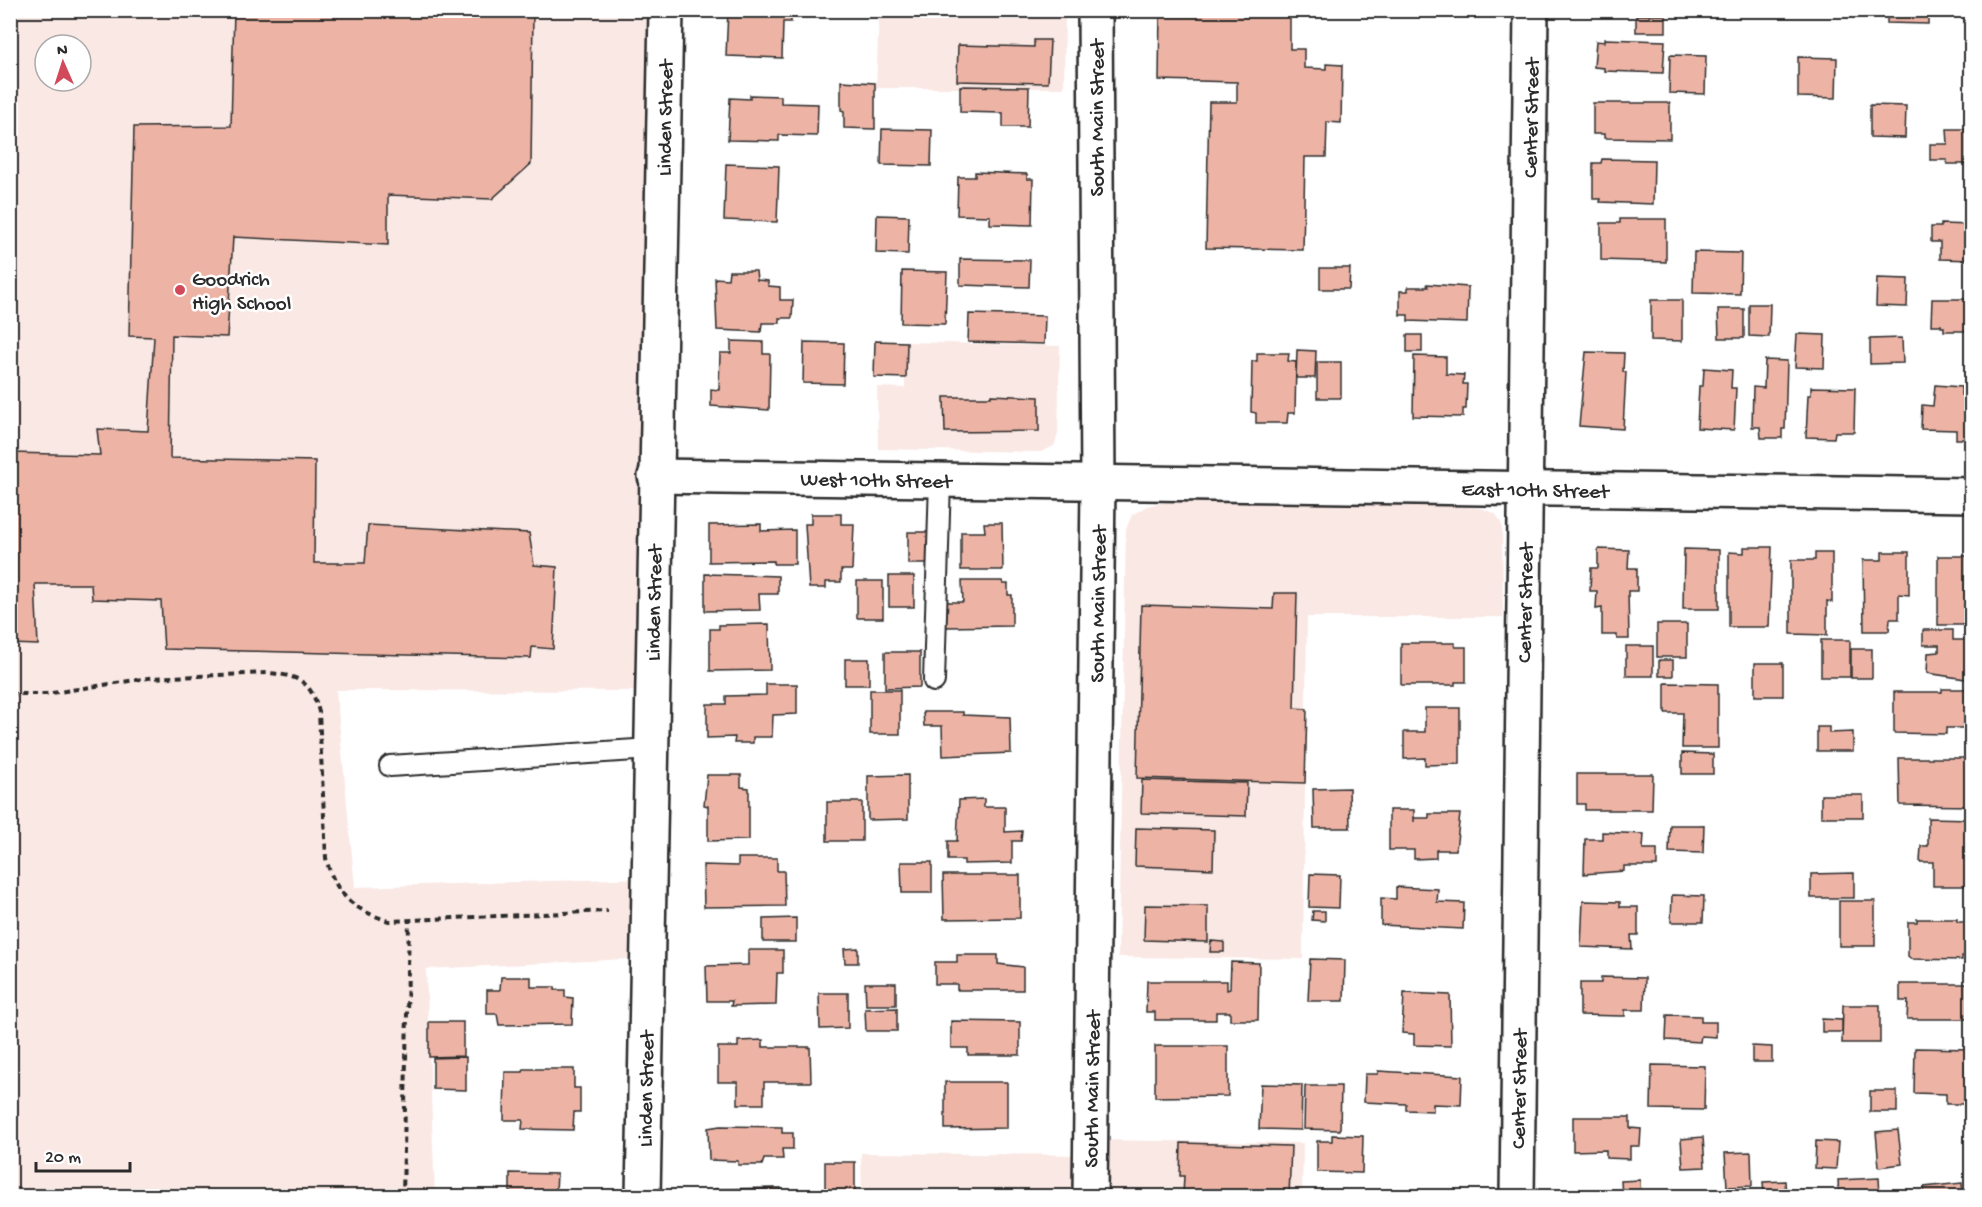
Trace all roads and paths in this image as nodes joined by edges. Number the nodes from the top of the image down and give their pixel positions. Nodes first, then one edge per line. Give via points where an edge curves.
1 (666, 10) edge
2 (1095, 10) edge
3 (1532, 10) edge
4 (655, 476) junction
5 (940, 480) junction
6 (1098, 483) junction
7 (1525, 489) junction
8 (1971, 495) edge
9 (934, 681) dead end
10 (10, 694) edge
11 (651, 749) junction
12 (390, 766) dead end
13 (608, 911) dead end
14 (409, 922) junction
15 (403, 1197) edge
16 (643, 1197) edge
17 (1090, 1197) edge
18 (1516, 1197) edge

1 - 4 street, Linden Street
2 - 6 street, South Main Street
3 - 7 street, Center Street
4 - 5 street, West 10th Street
4 - 11 street, Linden Street
5 - 6 street, West 10th Street
5 - 9 lane
6 - 7 street, East 10th Street
6 - 17 street, South Main Street
7 - 8 street, East 10th Street
7 - 18 street, Center Street
10 - 14 path via 46,694 170,677 269,673 298,679 309,686 319,712 326,858 332,881 340,893 363,911 389,921
11 - 12 lane
11 - 16 street, Linden Street
13 - 14 path
14 - 15 path

